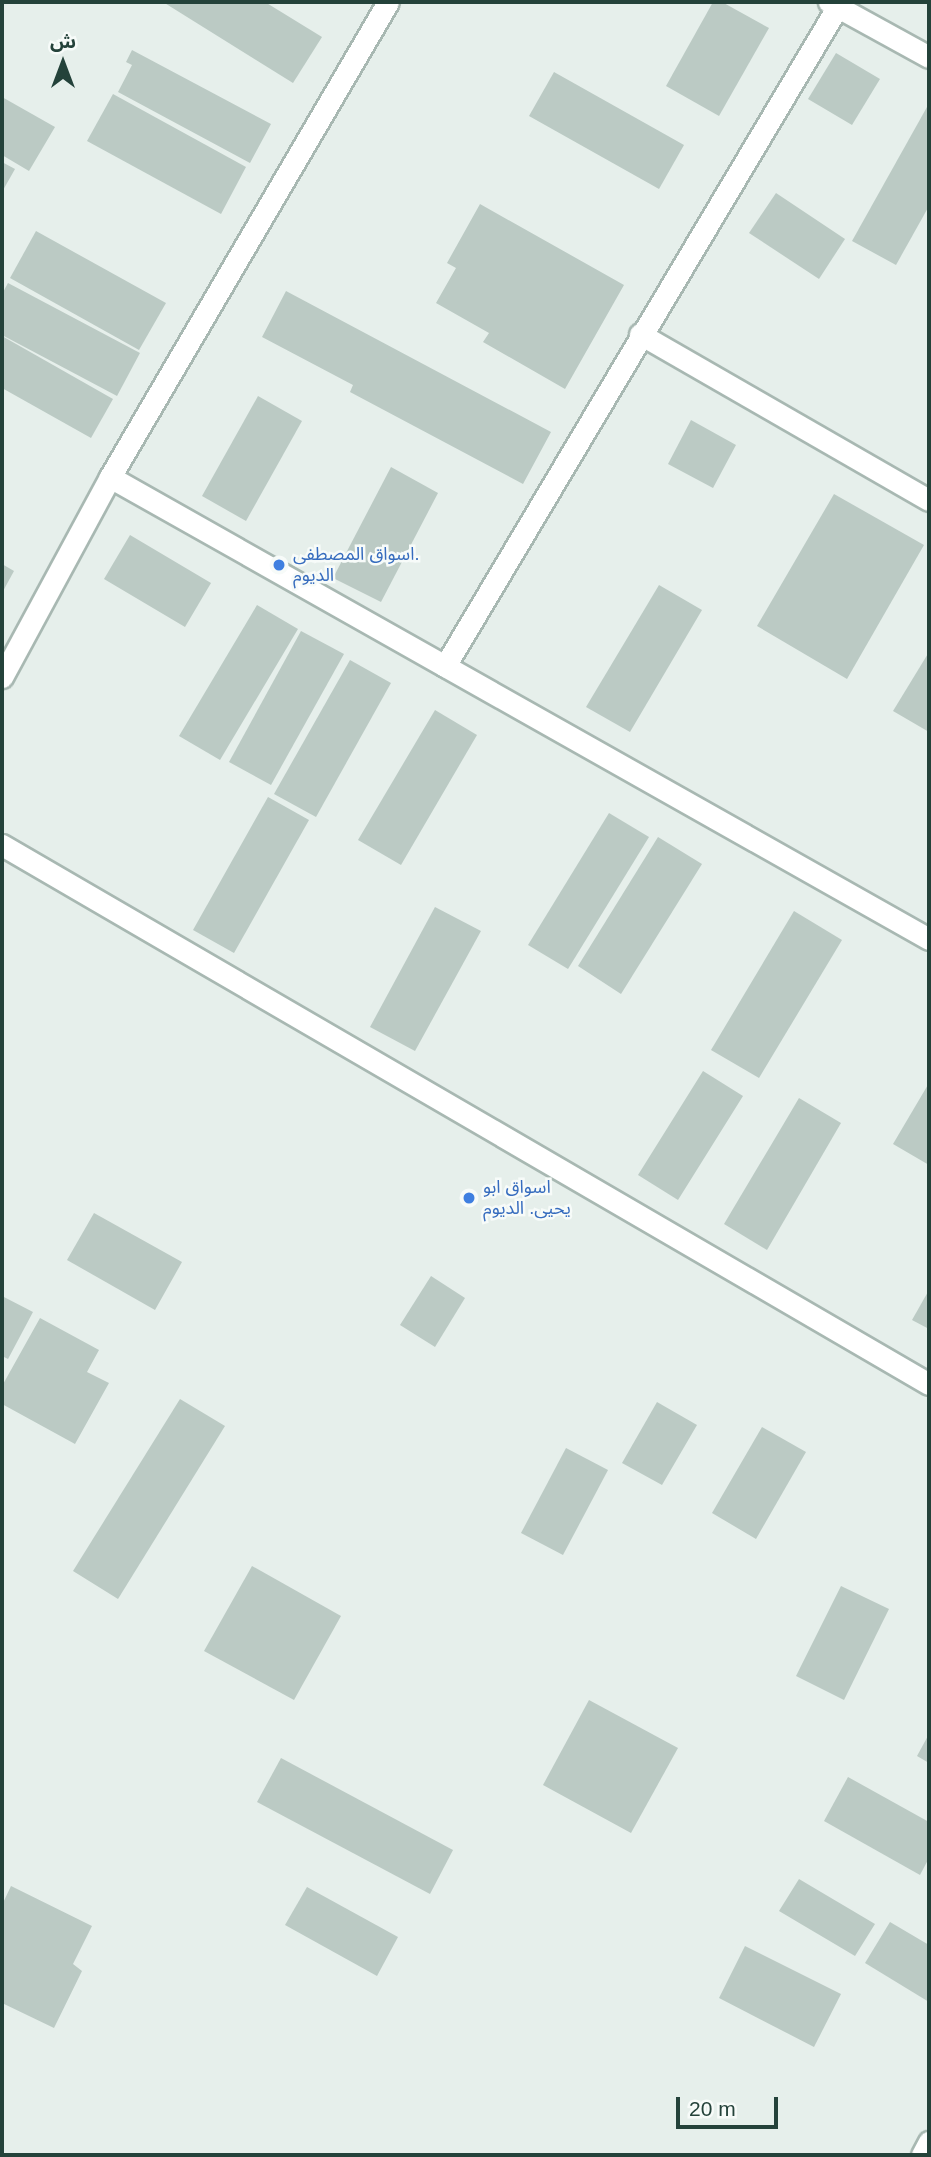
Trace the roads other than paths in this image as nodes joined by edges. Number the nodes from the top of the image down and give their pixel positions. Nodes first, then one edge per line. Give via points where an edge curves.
1 (388, 2) edge
2 (834, 4) edge
3 (929, 57) edge
4 (640, 334) junction
5 (110, 477) junction
6 (929, 500) edge
7 (445, 666) junction
8 (2, 677) edge
9 (2, 845) edge
10 (929, 939) edge
11 (929, 1384) edge
12 (929, 2142) edge
13 (922, 2155) edge

1 - 5 street
2 - 3 street
2 - 4 street
4 - 6 street
4 - 7 street
5 - 7 street
5 - 8 street
7 - 10 street
9 - 11 street
12 - 13 street

